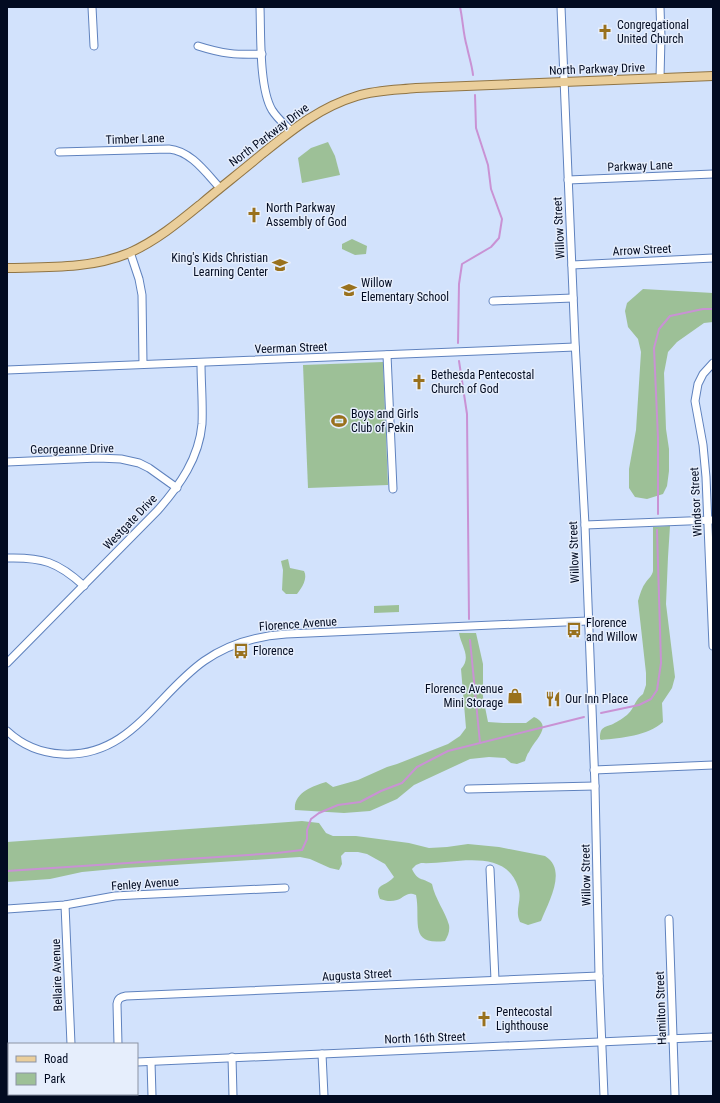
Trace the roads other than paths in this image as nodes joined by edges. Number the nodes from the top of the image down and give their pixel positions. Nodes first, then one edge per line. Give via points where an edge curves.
1 (92, 7) edge
2 (260, 7) edge
3 (561, 7) edge
4 (660, 7) edge
5 (94, 46) dead end
6 (198, 46) dead end
7 (262, 54) junction
8 (713, 76) edge
9 (660, 78) junction
10 (564, 82) junction
11 (291, 131) junction
12 (59, 152) dead end
13 (713, 174) edge
14 (568, 180) junction
15 (220, 188) junction
16 (130, 252) junction
17 (713, 258) edge
18 (572, 265) junction
19 (7, 268) edge
20 (573, 298) junction
21 (493, 301) dead end
22 (575, 347) junction
23 (387, 355) junction
24 (201, 363) junction
25 (713, 363) edge
26 (143, 364) junction
27 (7, 370) edge
28 (7, 462) edge
29 (177, 488) junction
30 (393, 489) dead end
31 (710, 520) edge
32 (584, 525) junction
33 (7, 558) edge
34 (84, 586) junction
35 (712, 597) edge
36 (588, 621) junction
37 (713, 646) edge
38 (7, 663) edge
39 (8, 732) edge
40 (713, 765) edge
41 (594, 770) junction
42 (595, 786) junction
43 (468, 789) dead end
44 (490, 869) dead end
45 (285, 888) dead end
46 (65, 905) junction
47 (7, 909) edge
48 (669, 919) dead end
49 (599, 976) junction
50 (495, 980) junction
51 (713, 1037) edge
52 (673, 1038) junction
53 (602, 1042) junction
54 (71, 1043) edge
55 (118, 1043) edge
56 (322, 1054) junction
57 (232, 1057) junction
58 (138, 1062) edge
59 (151, 1062) junction
60 (152, 1096) edge
61 (233, 1096) edge
62 (324, 1096) edge
63 (604, 1096) edge
64 (675, 1096) edge

1 - 5 street
2 - 7 street
3 - 10 street, Willow Street
4 - 9 street
6 - 7 street via 235,55
7 - 11 street via 267,100
8 - 9 main road, North Parkway Drive
9 - 10 main road, North Parkway Drive
10 - 11 main road, North Parkway Drive via 372,92 334,104
10 - 14 street, Willow Street
11 - 15 main road, North Parkway Drive
12 - 15 street, Timber Lane via 177,149 193,160
13 - 14 street, Parkway Lane
14 - 18 street, Willow Street
15 - 16 main road, North Parkway Drive via 163,234
16 - 19 main road, North Parkway Drive via 104,261 77,266
16 - 26 street via 142,295
17 - 18 street, Arrow Street
18 - 20 street, Willow Street
20 - 21 street
20 - 22 street, Willow Street
22 - 23 street, Veerman Street
22 - 32 street, Willow Street
23 - 24 street, Veerman Street
23 - 30 street
24 - 26 street, Veerman Street
24 - 29 street, Westgate Drive via 201,433 192,463
25 - 31 street, Windsor Street via 706,369 698,384 695,401 705,461
26 - 27 street, Veerman Street
28 - 29 street, Georgeanne Drive via 121,459 149,468
29 - 34 street, Westgate Drive
31 - 32 street
31 - 35 street, Windsor Street
32 - 36 street, Willow Street
33 - 34 street via 31,558 49,562
34 - 38 street, Westgate Drive
35 - 37 street, Windsor Street
36 - 39 street, Florence Avenue via 294,633 256,638 226,648 204,661 186,675 132,731 103,748 84,753 53,753 27,745
36 - 41 street, Willow Street
40 - 41 street
41 - 42 street, Willow Street
42 - 43 street
42 - 49 street, Willow Street
44 - 50 street
45 - 46 street, Fenley Avenue via 115,896
46 - 47 street, Fenley Avenue
46 - 54 street, Bellaire Avenue
48 - 52 street, Hamilton Street
49 - 50 street, Augusta Street
49 - 53 street, Willow Street
50 - 55 street, Augusta Street via 126,996 118,1000
51 - 52 street, North 16th Street
52 - 53 street, North 16th Street
52 - 64 street, Hamilton Street
53 - 56 street, North 16th Street
53 - 63 street, Willow Street
56 - 57 street, North 16th Street
56 - 62 street
57 - 59 street, North 16th Street
57 - 61 street
58 - 59 street, North 16th Street
59 - 60 street

